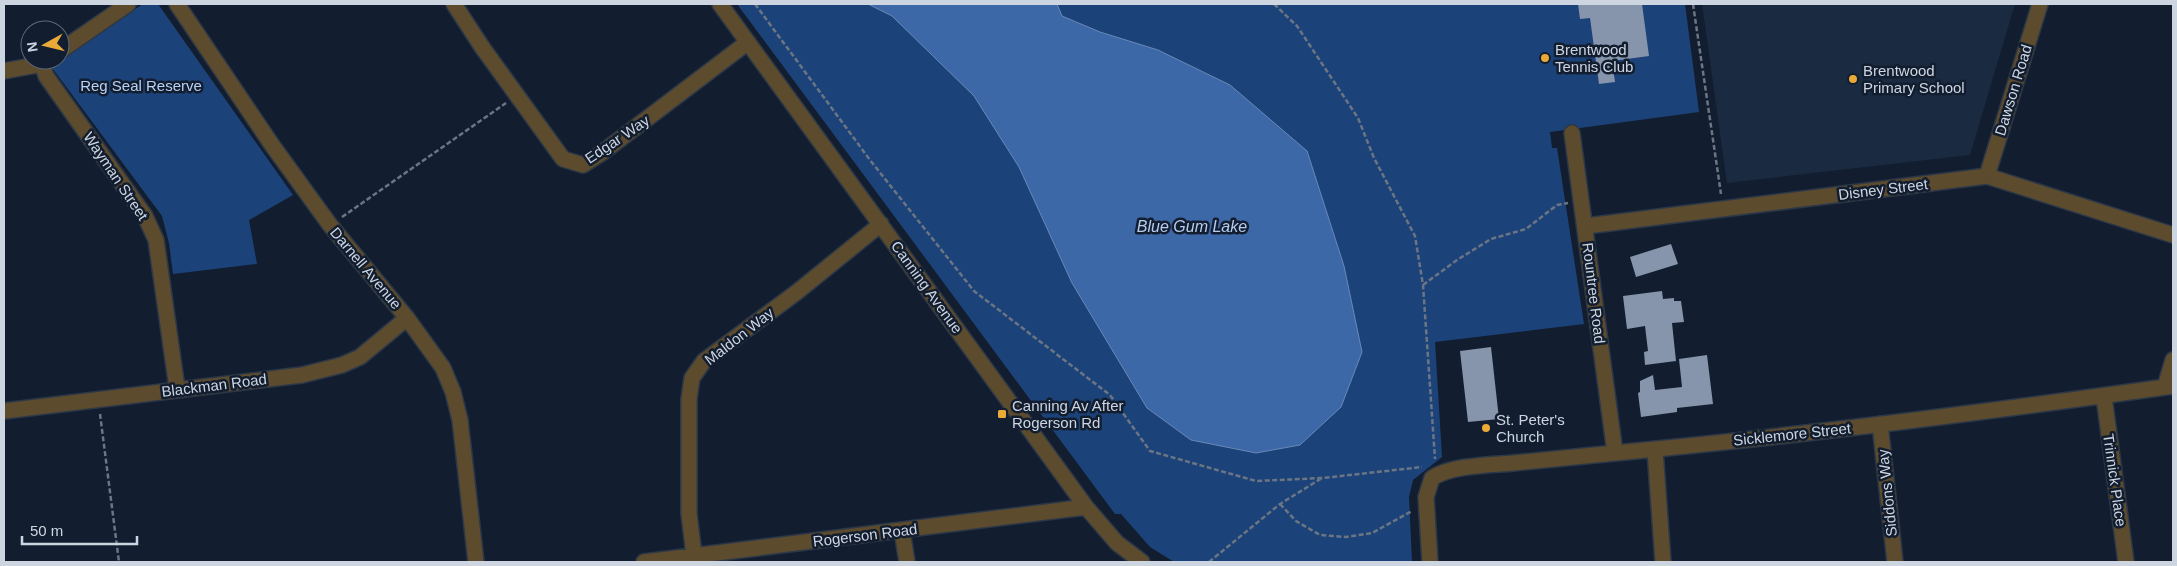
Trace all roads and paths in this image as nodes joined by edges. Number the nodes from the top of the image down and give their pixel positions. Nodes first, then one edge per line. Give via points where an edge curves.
1 (128, 4) edge
2 (177, 4) edge
3 (454, 4) edge
4 (720, 4) edge
5 (755, 4) edge
6 (1274, 4) edge
7 (1693, 4) edge
8 (2040, 4) edge
9 (748, 42) junction
10 (70, 44) edge
11 (20, 67) edge
12 (46, 70) edge
13 (4, 71) edge
14 (517, 95) junction
15 (1572, 133) dead end
16 (1987, 176) junction
17 (1582, 200) junction
18 (1723, 208) junction
19 (330, 224) junction
20 (881, 224) junction
21 (1586, 226) junction
22 (2173, 235) edge
23 (1423, 285) junction
24 (407, 318) junction
25 (2173, 360) edge
26 (2169, 386) edge
27 (177, 388) junction
28 (2104, 397) junction
29 (98, 400) junction
30 (4, 411) edge
31 (1880, 424) junction
32 (1655, 450) junction
33 (1615, 453) junction
34 (1432, 462) dead end
35 (1425, 466) dead end
36 (1323, 478) junction
37 (1421, 502) junction
38 (1280, 504) junction
39 (1086, 507) junction
40 (902, 532) junction
41 (694, 554) junction
42 (119, 562) edge
43 (476, 562) edge
44 (644, 562) edge
45 (906, 562) edge
46 (1142, 562) edge
47 (1209, 562) edge
48 (1430, 562) edge
49 (1662, 562) edge
50 (1895, 562) edge
51 (2126, 562) edge

1 - 10 street
2 - 19 street, Darnell Avenue via 272,145
3 - 14 street, Edgar Way
4 - 9 street, Canning Avenue
5 - 36 path via 870,160 974,291 1110,394 1150,451 1256,481
6 - 23 path via 1298,26 1358,118 1374,158 1415,236
7 - 18 path
8 - 16 street, Dawson Road
9 - 14 street, Edgar Way via 582,165 563,159
9 - 20 street, Canning Avenue
11 - 13 street
12 - 27 street, Wayman Street via 46,76 145,216 156,240
14 - 19 path
15 - 17 street, Rountree Road
16 - 18 street, Disney Street
16 - 22 street, Disney Street
17 - 21 street, Rountree Road
17 - 23 path via 1557,205 1526,229 1491,239
18 - 21 street, Disney Street
19 - 24 street, Darnell Avenue
20 - 39 street, Canning Avenue
20 - 41 street, Maldon Way via 798,292 704,361 692,378 689,399 689,514
21 - 33 street, Rountree Road
23 - 34 path via 1436,458
24 - 27 street, Blackman Road via 360,357 342,365 302,374
24 - 43 street, Darnell Avenue via 443,368 453,392 460,420
25 - 26 street
26 - 28 street, Sicklemore Street
27 - 29 street, Blackman Road
28 - 31 street, Sicklemore Street
28 - 51 street, Trinnick Place
29 - 30 street, Blackman Road
29 - 42 path
31 - 32 street, Sicklemore Street
31 - 50 street, Siddons Way
32 - 33 street, Sicklemore Street
32 - 49 street
33 - 37 street, Sicklemore Street via 1447,471 1432,478
35 - 36 path
36 - 38 path
37 - 38 path via 1372,533 1346,537 1320,535 1296,521
37 - 48 street
38 - 47 path
39 - 40 street, Rogerson Road
39 - 46 street, Canning Avenue via 1117,543
40 - 41 street, Rogerson Road
40 - 45 street
41 - 44 street, Rogerson Road

